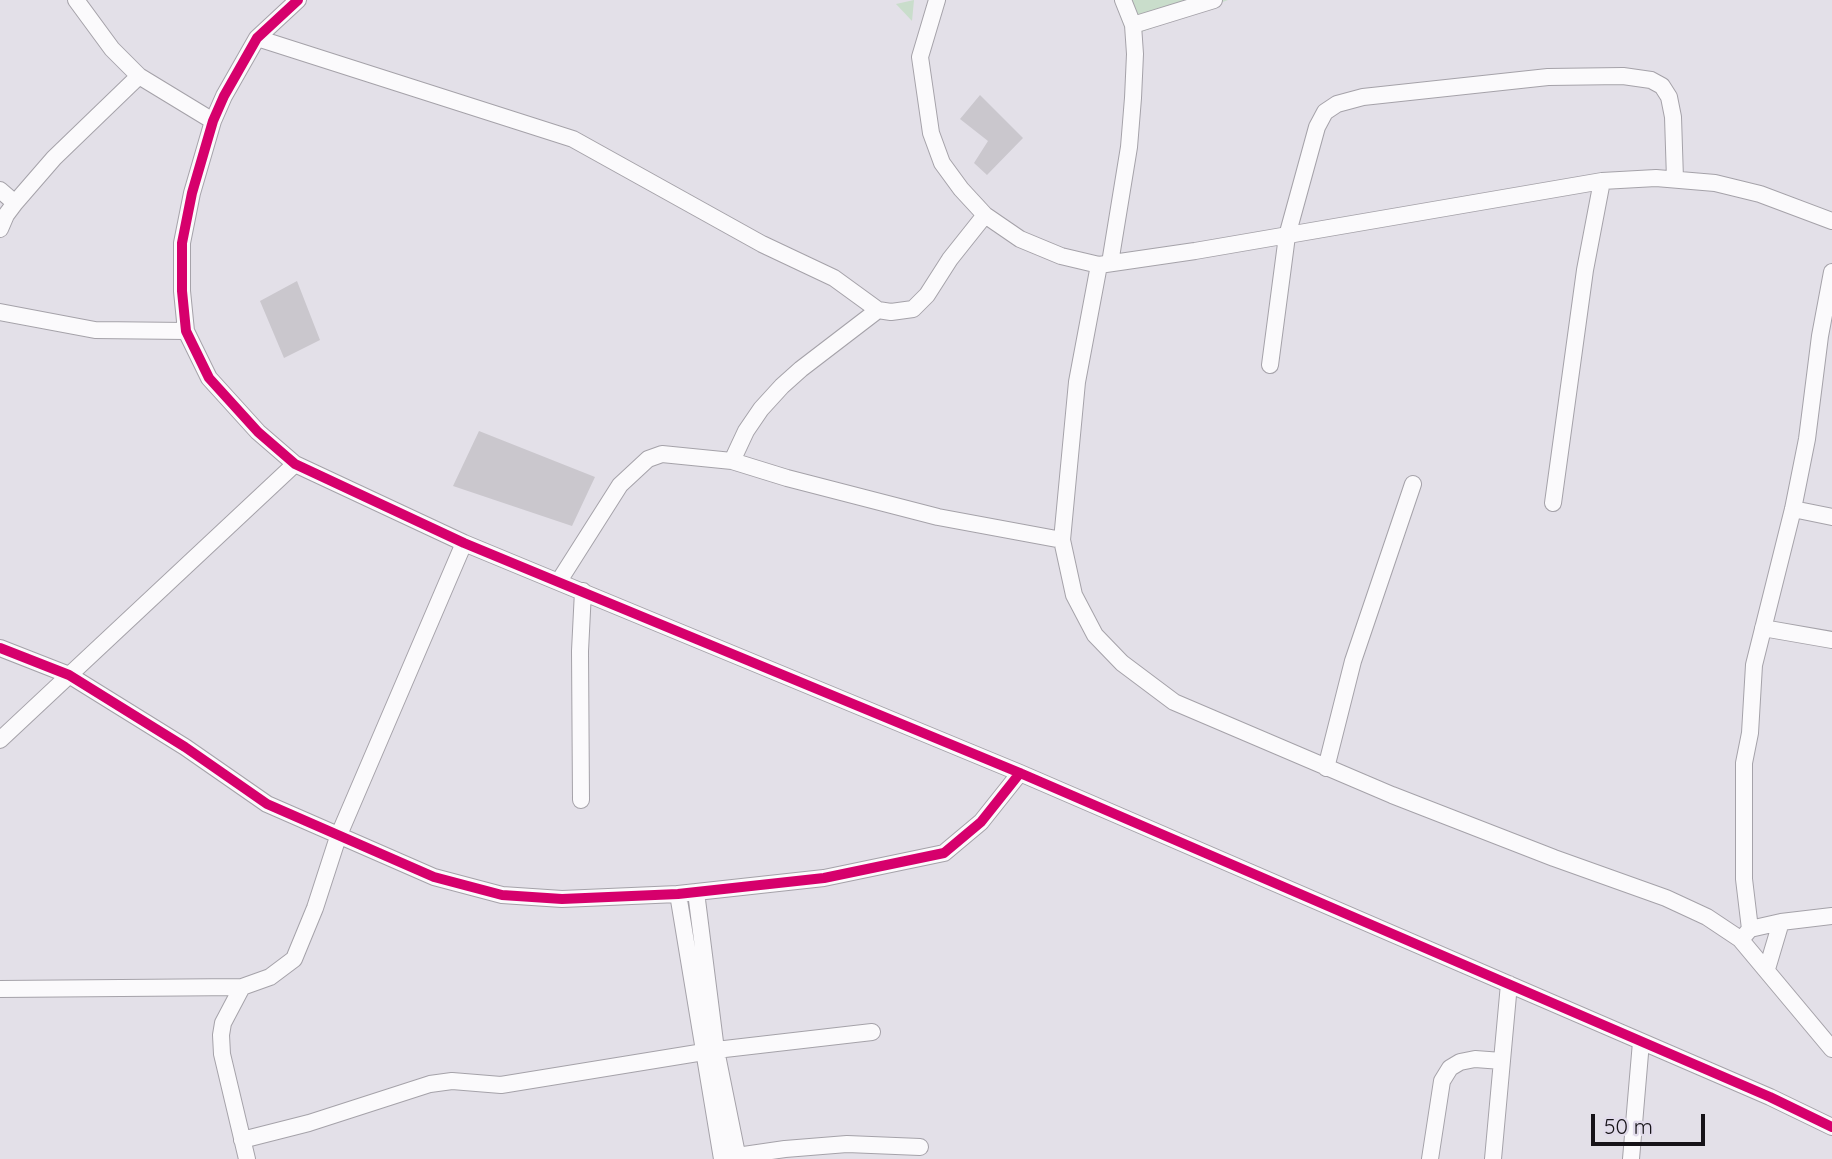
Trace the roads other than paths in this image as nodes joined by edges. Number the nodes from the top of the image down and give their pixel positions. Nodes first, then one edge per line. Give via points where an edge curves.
1 (76, 0) edge
2 (298, 0) edge
3 (937, 0) edge
4 (1123, 0) edge
5 (1214, 0) edge
6 (1133, 25) junction
7 (257, 38) junction
8 (139, 76) junction
9 (213, 121) junction
10 (1675, 179) junction
11 (1602, 181) junction
12 (0, 190) edge
13 (15, 202) junction
14 (985, 215) junction
15 (1832, 221) edge
16 (0, 229) edge
17 (1287, 236) junction
18 (1104, 264) junction
19 (1832, 272) edge
20 (878, 310) junction
21 (0, 312) edge
22 (186, 331) junction
23 (1270, 365) dead end
24 (732, 461) junction
25 (295, 464) junction
26 (1413, 484) dead end
27 (1553, 503) dead end
28 (1793, 509) junction
29 (1832, 517) edge
30 (1062, 540) junction
31 (464, 543) junction
32 (559, 581) junction
33 (583, 591) junction
34 (1763, 628) junction
35 (1832, 639) edge
36 (0, 648) edge
37 (69, 676) junction
38 (0, 740) edge
39 (1326, 768) junction
40 (1020, 773) junction
41 (581, 800) dead end
42 (338, 837) junction
43 (696, 892) junction
44 (678, 894) junction
45 (1832, 916) edge
46 (1780, 922) junction
47 (1745, 934) junction
48 (1767, 969) junction
49 (1509, 985) junction
50 (242, 987) junction
51 (0, 989) edge
52 (872, 1032) dead end
53 (1641, 1042) junction
54 (1832, 1049) edge
55 (709, 1051) junction
56 (1502, 1061) junction
57 (1832, 1127) edge
58 (242, 1140) junction
59 (920, 1147) dead end
60 (732, 1158) edge
61 (247, 1159) edge
62 (1430, 1159) edge
63 (1493, 1159) edge
64 (1631, 1159) edge

1 - 8 street
2 - 7 street
3 - 14 street via 920,57 931,133 942,163
4 - 6 street
5 - 6 street
6 - 18 street via 1129,147
7 - 9 street
7 - 20 street via 573,139 762,244 834,278
8 - 9 street
8 - 13 street
9 - 22 street via 182,243
10 - 11 street
10 - 15 street via 1760,194
10 - 17 street via 1669,97 1651,80 1548,77 1363,97 1325,112
11 - 17 street
11 - 27 street
12 - 13 street
13 - 16 street
14 - 18 street via 1020,239 1061,256
14 - 20 street via 913,309
17 - 18 street
17 - 23 street
18 - 30 street via 1077,382
19 - 28 street
20 - 24 street via 782,386 746,431
21 - 22 street via 95,330
22 - 25 street via 209,378 258,432
24 - 30 street via 938,517
24 - 32 street via 679,454 648,459 620,485
25 - 31 street
25 - 37 street
26 - 39 street via 1357,650
28 - 29 street
28 - 34 street
30 - 39 street via 1074,595 1095,635 1122,663 1174,702
31 - 32 street
31 - 42 street
32 - 33 street
33 - 40 street
33 - 41 street
34 - 35 street
34 - 47 street via 1754,665 1744,763
36 - 37 street
37 - 38 street
37 - 42 street via 267,804
39 - 47 street via 1667,898
40 - 43 street via 981,822 944,853 824,878
40 - 49 street
42 - 44 street via 434,877 502,895 562,899
42 - 50 street via 295,959 270,977
43 - 44 street
43 - 55 street
44 - 55 street
45 - 46 street
46 - 47 street
46 - 48 street
47 - 48 street
48 - 54 street
49 - 53 street
49 - 56 street
50 - 51 street
50 - 58 street via 221,1035
52 - 55 street
53 - 57 street
53 - 64 street
55 - 58 street via 501,1085 430,1084
55 - 60 street
56 - 62 street via 1475,1059 1450,1068 1442,1081
56 - 63 street
58 - 61 street
59 - 60 street via 847,1144

